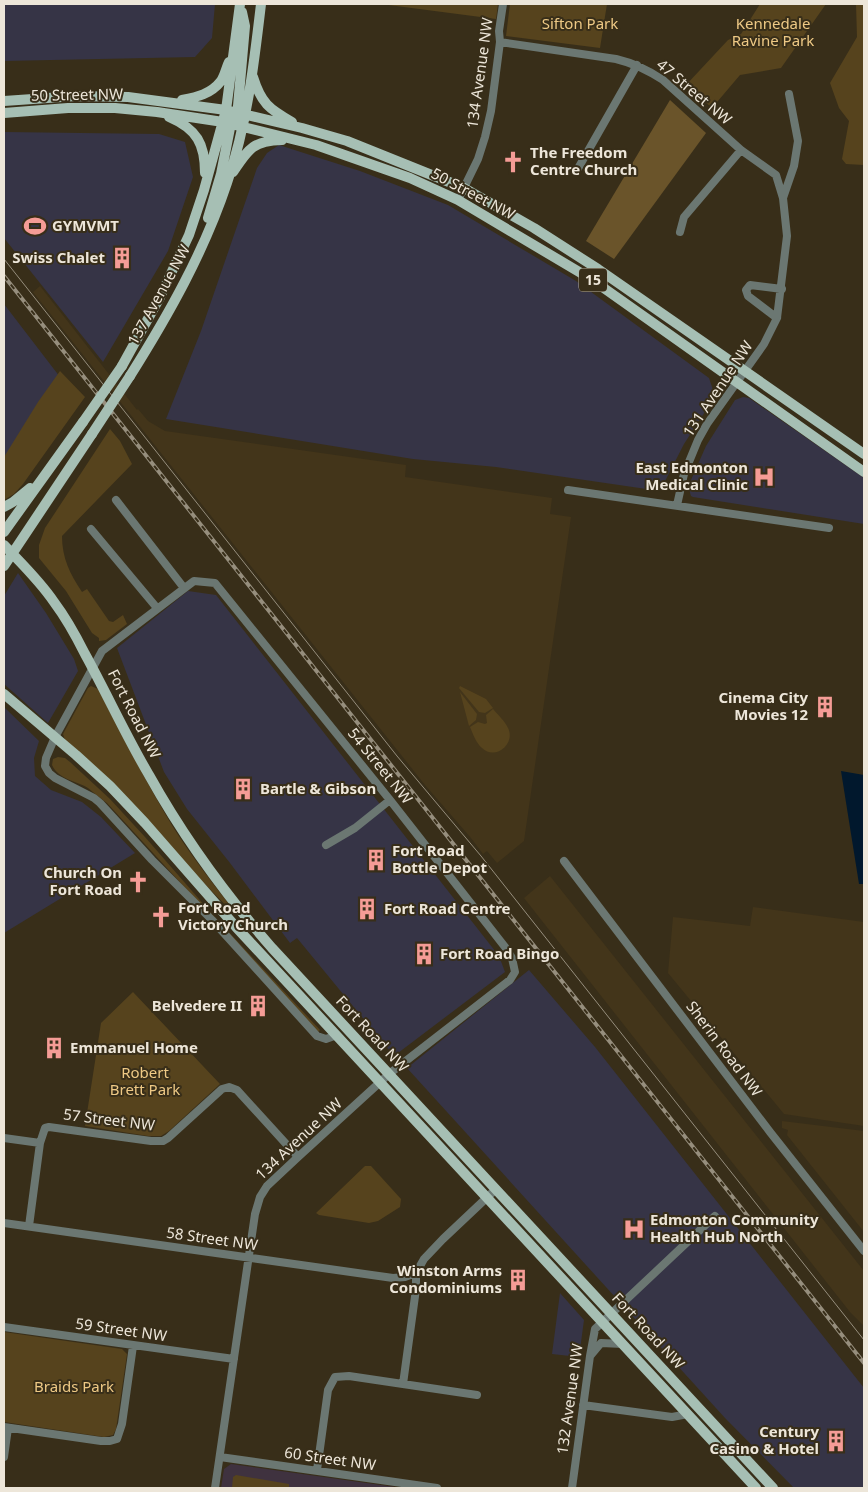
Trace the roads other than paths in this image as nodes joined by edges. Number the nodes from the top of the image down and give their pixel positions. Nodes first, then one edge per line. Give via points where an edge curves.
1 (240, 4) edge
2 (261, 4) edge
3 (503, 4) edge
4 (500, 42) junction
5 (235, 52) junction
6 (636, 65) junction
7 (252, 74) junction
8 (789, 94) dead end
9 (4, 101) edge
10 (173, 102) junction
11 (226, 110) junction
12 (157, 112) junction
13 (4, 113) edge
14 (241, 114) junction
15 (227, 122) junction
16 (242, 126) junction
17 (302, 128) junction
18 (293, 139) junction
19 (741, 150) junction
20 (576, 172) dead end
21 (228, 181) junction
22 (464, 188) junction
23 (204, 190) junction
24 (783, 198) junction
25 (458, 200) junction
26 (680, 232) dead end
27 (204, 244) junction
28 (782, 288) junction
29 (777, 318) junction
30 (745, 372) junction
31 (737, 382) junction
32 (864, 454) edge
33 (864, 472) edge
34 (40, 480) junction
35 (568, 490) dead end
36 (116, 500) dead end
37 (677, 505) junction
38 (4, 507) edge
39 (829, 528) dead end
40 (91, 529) dead end
41 (4, 532) edge
42 (4, 545) edge
43 (12, 554) junction
44 (4, 566) edge
45 (184, 588) junction
46 (157, 608) junction
47 (92, 668) junction
48 (4, 694) edge
49 (55, 737) junction
50 (390, 800) junction
51 (326, 845) dead end
52 (564, 861) dead end
53 (246, 918) junction
54 (236, 927) junction
55 (515, 972) joint
56 (337, 1035) junction
57 (389, 1074) junction
58 (380, 1082) junction
59 (4, 1138) edge
60 (40, 1143) junction
61 (298, 1157) junction
62 (496, 1190) junction
63 (488, 1198) junction
64 (715, 1216) dead end
65 (4, 1223) edge
66 (29, 1226) junction
67 (864, 1251) edge
68 (248, 1258) junction
69 (416, 1273) junction
70 (611, 1313) junction
71 (603, 1321) junction
72 (4, 1327) edge
73 (623, 1344) junction
74 (133, 1346) junction
75 (590, 1356) junction
76 (234, 1359) junction
77 (403, 1384) junction
78 (477, 1395) dead end
79 (583, 1405) junction
80 (688, 1414) junction
81 (6, 1427) edge
82 (4, 1457) edge
83 (220, 1457) junction
84 (318, 1470) junction
85 (215, 1488) edge
86 (437, 1488) edge
87 (572, 1488) edge
88 (756, 1488) edge
89 (773, 1488) edge

1 - 5 main road
1 - 14 main road via 245,26
2 - 7 main road
3 - 4 street, 134 Avenue NW
4 - 6 street, 47 Street NW via 616,59
4 - 22 street, 134 Avenue NW via 488,127
5 - 10 main road via 222,79 212,90 197,98
5 - 11 main road
6 - 19 street, 47 Street NW via 662,80
6 - 20 street
7 - 14 main road
7 - 17 main road via 260,96 270,109
8 - 24 street, 131 Avenue NW via 798,141
9 - 10 main road, 50 Street NW via 76,96
10 - 11 main road, 50 Street NW
11 - 14 main road, 50 Street NW
11 - 15 main road
12 - 13 main road, 50 Street NW via 91,107
12 - 15 main road, 50 Street NW
12 - 23 main road via 187,127 202,144 205,154
14 - 16 main road
14 - 17 main road, 50 Street NW
15 - 16 main road, 50 Street NW
15 - 23 main road, 137 Avenue NW
15 - 27 main road via 221,174
16 - 18 main road, 50 Street NW
16 - 21 main road, 137 Avenue NW
17 - 22 main road, 50 Street NW / 15 via 347,141
18 - 21 main road via 257,144 244,155
18 - 25 main road, 50 Street NW / 15 via 410,178
19 - 24 street, 47 Street NW via 776,175
19 - 26 street via 684,217
21 - 27 main road, 137 Avenue NW
22 - 25 street, 134 Avenue NW
22 - 30 main road, 50 Street NW / 15 via 575,254
23 - 34 main road, 137 Avenue NW, bridge via 189,235 122,366
24 - 28 street, 131 Avenue NW via 787,236
25 - 31 main road, 50 Street NW / 15 via 591,279
27 - 43 main road, 137 Avenue NW, bridge via 174,304 130,376
28 - 29 street, 131 Avenue NW
28 - 29 street via 750,285 746,290 748,296
29 - 30 street, 131 Avenue NW
30 - 31 street, 131 Avenue NW
30 - 32 main road, 50 Street NW / 15
31 - 33 main road, 50 Street NW / 15
31 - 37 street, 131 Avenue NW via 694,448
34 - 38 main road
34 - 41 main road, 137 Avenue NW
35 - 37 street
36 - 45 street
37 - 39 street
40 - 46 street
42 - 43 main road, Fort Road NW
43 - 44 main road, 137 Avenue NW
43 - 47 main road, Fort Road NW via 55,603
45 - 46 street
45 - 50 street, 54 Street NW via 194,581 215,583
46 - 47 street via 102,651
47 - 49 street
47 - 53 main road, Fort Road NW via 168,809
48 - 49 main road, Fort Road NW
49 - 54 main road, Fort Road NW via 110,786
49 - 56 street, Fort Road NW via 46,758 45,766 49,773 100,803 212,920 316,1036 326,1039
50 - 51 street via 355,828
50 - 55 street, 54 Street NW via 505,947
52 - 67 street, Sherin Road NW
53 - 54 main road
53 - 57 main road, Fort Road NW
54 - 56 main road, Fort Road NW
55 - 57 street, 134 Avenue NW via 510,980
56 - 58 main road, Fort Road NW
57 - 58 street, 134 Avenue NW
57 - 62 main road, Fort Road NW
58 - 61 street, 134 Avenue NW
58 - 63 main road, Fort Road NW
59 - 60 street
60 - 61 street, 57 Street NW via 45,1128 49,1127 163,1141 222,1089 229,1087 237,1090
60 - 66 street
61 - 68 street, 134 Avenue NW via 266,1186 260,1197 254,1214
62 - 63 street
62 - 70 main road, Fort Road NW
63 - 69 street via 437,1245
63 - 71 main road, Fort Road NW
64 - 70 street, 132 Avenue NW
65 - 66 street, 58 Street NW
66 - 68 street, 58 Street NW
68 - 69 street, 58 Street NW via 393,1278
68 - 76 street, 134 Avenue NW
69 - 77 street
70 - 71 street, 132 Avenue NW
70 - 89 main road, Fort Road NW
71 - 73 main road, Fort Road NW
71 - 75 street, 132 Avenue NW via 594,1331
72 - 74 street, 59 Street NW
73 - 75 street via 601,1342
73 - 80 main road, Fort Road NW
74 - 76 street, 59 Street NW
74 - 81 street via 117,1439 101,1441
75 - 79 street, 132 Avenue NW
76 - 83 street, 134 Avenue NW
77 - 78 street
77 - 84 street via 335,1377 328,1390
79 - 80 street via 672,1418
79 - 87 street, 132 Avenue NW
80 - 88 main road, Fort Road NW
81 - 82 street
83 - 84 street, 60 Street NW
83 - 85 street, 134 Avenue NW
84 - 86 street, 60 Street NW

